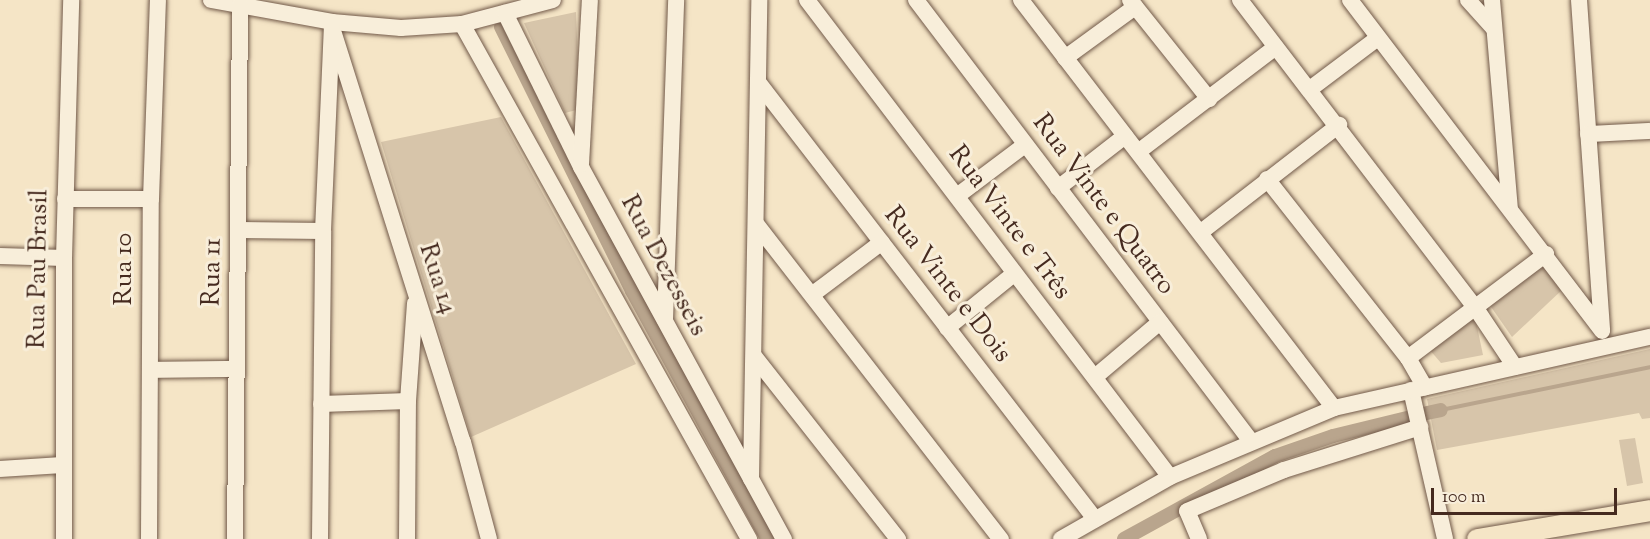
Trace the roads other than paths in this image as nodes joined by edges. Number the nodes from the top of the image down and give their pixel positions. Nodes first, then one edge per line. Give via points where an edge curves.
1 (72, 0) edge
2 (158, 0) edge
3 (211, 0) edge
4 (553, 0) edge
5 (590, 0) edge
6 (676, 0) edge
7 (759, 0) edge
8 (807, 0) edge
9 (916, 0) edge
10 (1021, 0) edge
11 (1240, 0) edge
12 (1350, 0) edge
13 (1468, 0) edge
14 (1492, 0) edge
15 (1579, 0) edge
16 (1133, 3) edge
17 (240, 5) junction
18 (505, 13) junction
19 (462, 24) junction
20 (333, 28) junction
21 (1494, 29) junction
22 (1378, 38) junction
23 (1276, 47) junction
24 (1065, 58) junction
25 (758, 82) junction
26 (1310, 89) junction
27 (1209, 99) junction
28 (1339, 125) junction
29 (1650, 131) edge
30 (1588, 134) junction
31 (1125, 136) junction
32 (1025, 145) junction
33 (1138, 152) junction
34 (581, 167) junction
35 (1267, 179) junction
36 (1058, 188) junction
37 (957, 196) junction
38 (65, 199) junction
39 (151, 199) junction
40 (1510, 209) junction
41 (757, 225) junction
42 (239, 230) junction
43 (323, 231) junction
44 (1201, 232) junction
45 (882, 242) junction
46 (1546, 254) junction
47 (0, 256) edge
48 (64, 258) junction
49 (1015, 273) junction
50 (813, 294) junction
51 (415, 295) junction
52 (1475, 307) junction
53 (665, 322) junction
54 (1160, 322) junction
55 (947, 328) junction
56 (1650, 337) edge
57 (1603, 338) junction
58 (754, 356) junction
59 (1408, 358) junction
60 (1515, 367) junction
61 (237, 369) junction
62 (150, 370) junction
63 (1095, 377) junction
64 (1418, 389) junction
65 (408, 401) junction
66 (321, 404) junction
67 (1334, 408) junction
68 (1420, 427) junction
69 (1250, 440) junction
70 (62, 465) junction
71 (0, 469) edge
72 (1170, 477) junction
73 (751, 481) junction
74 (1650, 510) edge
75 (1095, 519) junction
76 (1550, 533) edge
77 (64, 539) edge
78 (149, 539) edge
79 (235, 539) edge
80 (320, 539) edge
81 (407, 539) edge
82 (489, 539) edge
83 (750, 539) edge
84 (784, 539) edge
85 (898, 539) edge
86 (1000, 539) edge
87 (1061, 539) edge
88 (1200, 539) edge
89 (1444, 539) edge
90 (1477, 539) edge

1 - 38 street, Rua Pau Brasil
2 - 39 street, Rua 10
3 - 17 street
4 - 18 street
5 - 34 street
6 - 53 street
7 - 25 street
8 - 37 street, Rua Vinte e Três
9 - 32 street, Rua Vinte e Quatro
10 - 24 street
11 - 23 street
12 - 22 street
13 - 21 street
14 - 21 street
15 - 30 street
16 - 24 street
16 - 27 street
17 - 20 street
17 - 42 street, Rua 11
18 - 19 street
18 - 34 street, Rua Dezesseis
19 - 20 street
19 - 83 street
20 - 43 street
20 - 51 street, Rua 14
21 - 40 street
22 - 26 street
22 - 40 street
23 - 26 street
23 - 27 street
24 - 31 street
25 - 41 street
25 - 45 street, Rua Vinte e Dois
26 - 28 street
27 - 33 street
28 - 35 street
28 - 52 street
29 - 30 street
30 - 57 street
31 - 33 street
31 - 36 street
32 - 36 street, Rua Vinte e Quatro
32 - 37 street
33 - 44 street
34 - 53 street, Rua Dezesseis
35 - 44 street
35 - 59 street
36 - 54 street, Rua Vinte e Quatro
37 - 49 street, Rua Vinte e Três
38 - 39 street
38 - 48 street, Rua Pau Brasil
39 - 62 street, Rua 10
40 - 46 street
41 - 50 street
41 - 58 street
42 - 43 street
42 - 61 street, Rua 11
43 - 66 street
44 - 67 street
45 - 50 street
45 - 55 street, Rua Vinte e Dois
46 - 52 street
46 - 57 street
47 - 48 street
48 - 70 street, Rua Pau Brasil
49 - 55 street
49 - 63 street, Rua Vinte e Três
50 - 86 street
51 - 65 street
51 - 82 street, Rua 14 via 463,442
52 - 59 street
52 - 60 street
53 - 73 street, Rua Dezesseis
54 - 63 street
54 - 69 street, Rua Vinte e Quatro
55 - 75 street, Rua Vinte e Dois
56 - 57 street
57 - 60 street
58 - 73 street
58 - 85 street
59 - 64 street
60 - 64 street
61 - 62 street
61 - 79 street, Rua 11
62 - 78 street, Rua 10
63 - 72 street, Rua Vinte e Três
64 - 67 street
64 - 68 street
65 - 66 street
65 - 81 street
66 - 80 street
67 - 69 street
68 - 88 street via 1284,470 1187,511
68 - 89 street
69 - 72 street
70 - 71 street
70 - 77 street, Rua Pau Brasil
72 - 75 street
73 - 84 street, Rua Dezesseis
74 - 76 main road
75 - 87 street
76 - 90 main road

